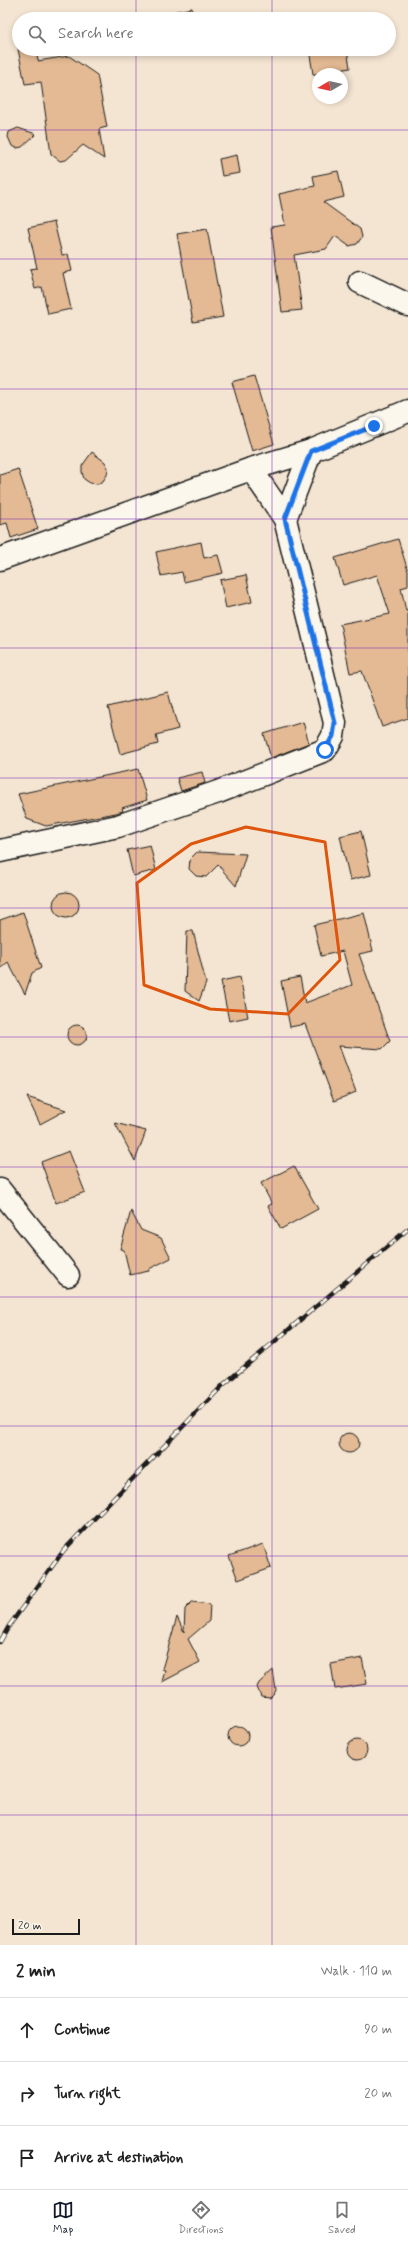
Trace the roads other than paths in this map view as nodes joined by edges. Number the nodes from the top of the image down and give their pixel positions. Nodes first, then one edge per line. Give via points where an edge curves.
1 (360, 282) dead end
2 (408, 305) edge
3 (408, 411) edge
4 (311, 451) junction
5 (252, 469) junction
6 (285, 519) junction
7 (0, 559) edge
8 (0, 851) edge
9 (0, 1190) edge
10 (68, 1275) dead end

1 - 2 street
3 - 4 street
4 - 5 street
4 - 6 street
5 - 6 street
5 - 7 street
6 - 8 street via 335,723 333,736 325,750 218,792 118,826
9 - 10 street

